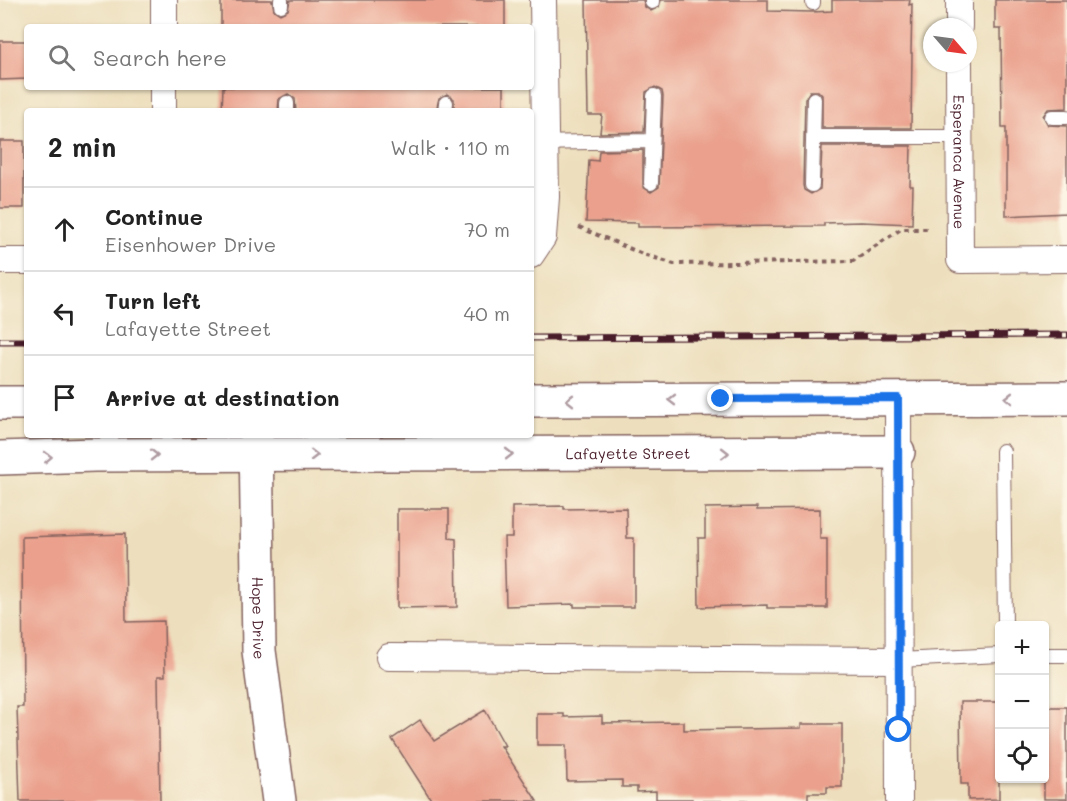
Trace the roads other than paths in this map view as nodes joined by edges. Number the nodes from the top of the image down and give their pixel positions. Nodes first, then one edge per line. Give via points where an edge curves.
1 (164, 0) edge
2 (543, 0) edge
3 (959, 0) edge
4 (959, 18) edge
5 (164, 24) edge
6 (959, 72) edge
7 (164, 90) edge
8 (654, 96) dead end
9 (814, 99) dead end
10 (163, 108) edge
11 (1052, 117) dead end
12 (1067, 117) edge
13 (959, 136) junction
14 (814, 137) junction
15 (652, 141) junction
16 (538, 143) edge
17 (651, 183) dead end
18 (812, 185) dead end
19 (534, 250) edge
20 (1067, 259) edge
21 (0, 261) edge
22 (24, 261) edge
23 (898, 398) junction
24 (1067, 398) edge
25 (534, 400) edge
26 (24, 403) edge
27 (0, 404) edge
28 (256, 445) edge
29 (1003, 451) dead end
30 (898, 452) junction
31 (0, 459) edge
32 (1005, 621) edge
33 (995, 655) edge
34 (1049, 655) edge
35 (1067, 655) edge
36 (390, 657) dead end
37 (899, 660) junction
38 (279, 801) edge
39 (899, 801) edge

1 - 5 street
2 - 16 street
3 - 4 street
6 - 13 street, Esperanca Avenue
7 - 10 street
8 - 15 lane
9 - 14 lane
11 - 12 lane
13 - 14 lane
13 - 20 street, Esperanca Avenue via 960,260
14 - 18 lane
15 - 16 lane
15 - 17 lane
16 - 19 street via 546,197 543,237
21 - 22 street
24 -> 23 main road
23 -> 25 main road
23 - 30 street
26 - 27 main road
28 -> 30 main road, Lafayette Street
31 -> 28 main road, Lafayette Street
28 - 38 main road, Hope Drive via 259,651
29 - 32 lane
30 - 37 street
33 - 37 lane
34 - 35 lane
36 - 37 street
37 - 39 street

